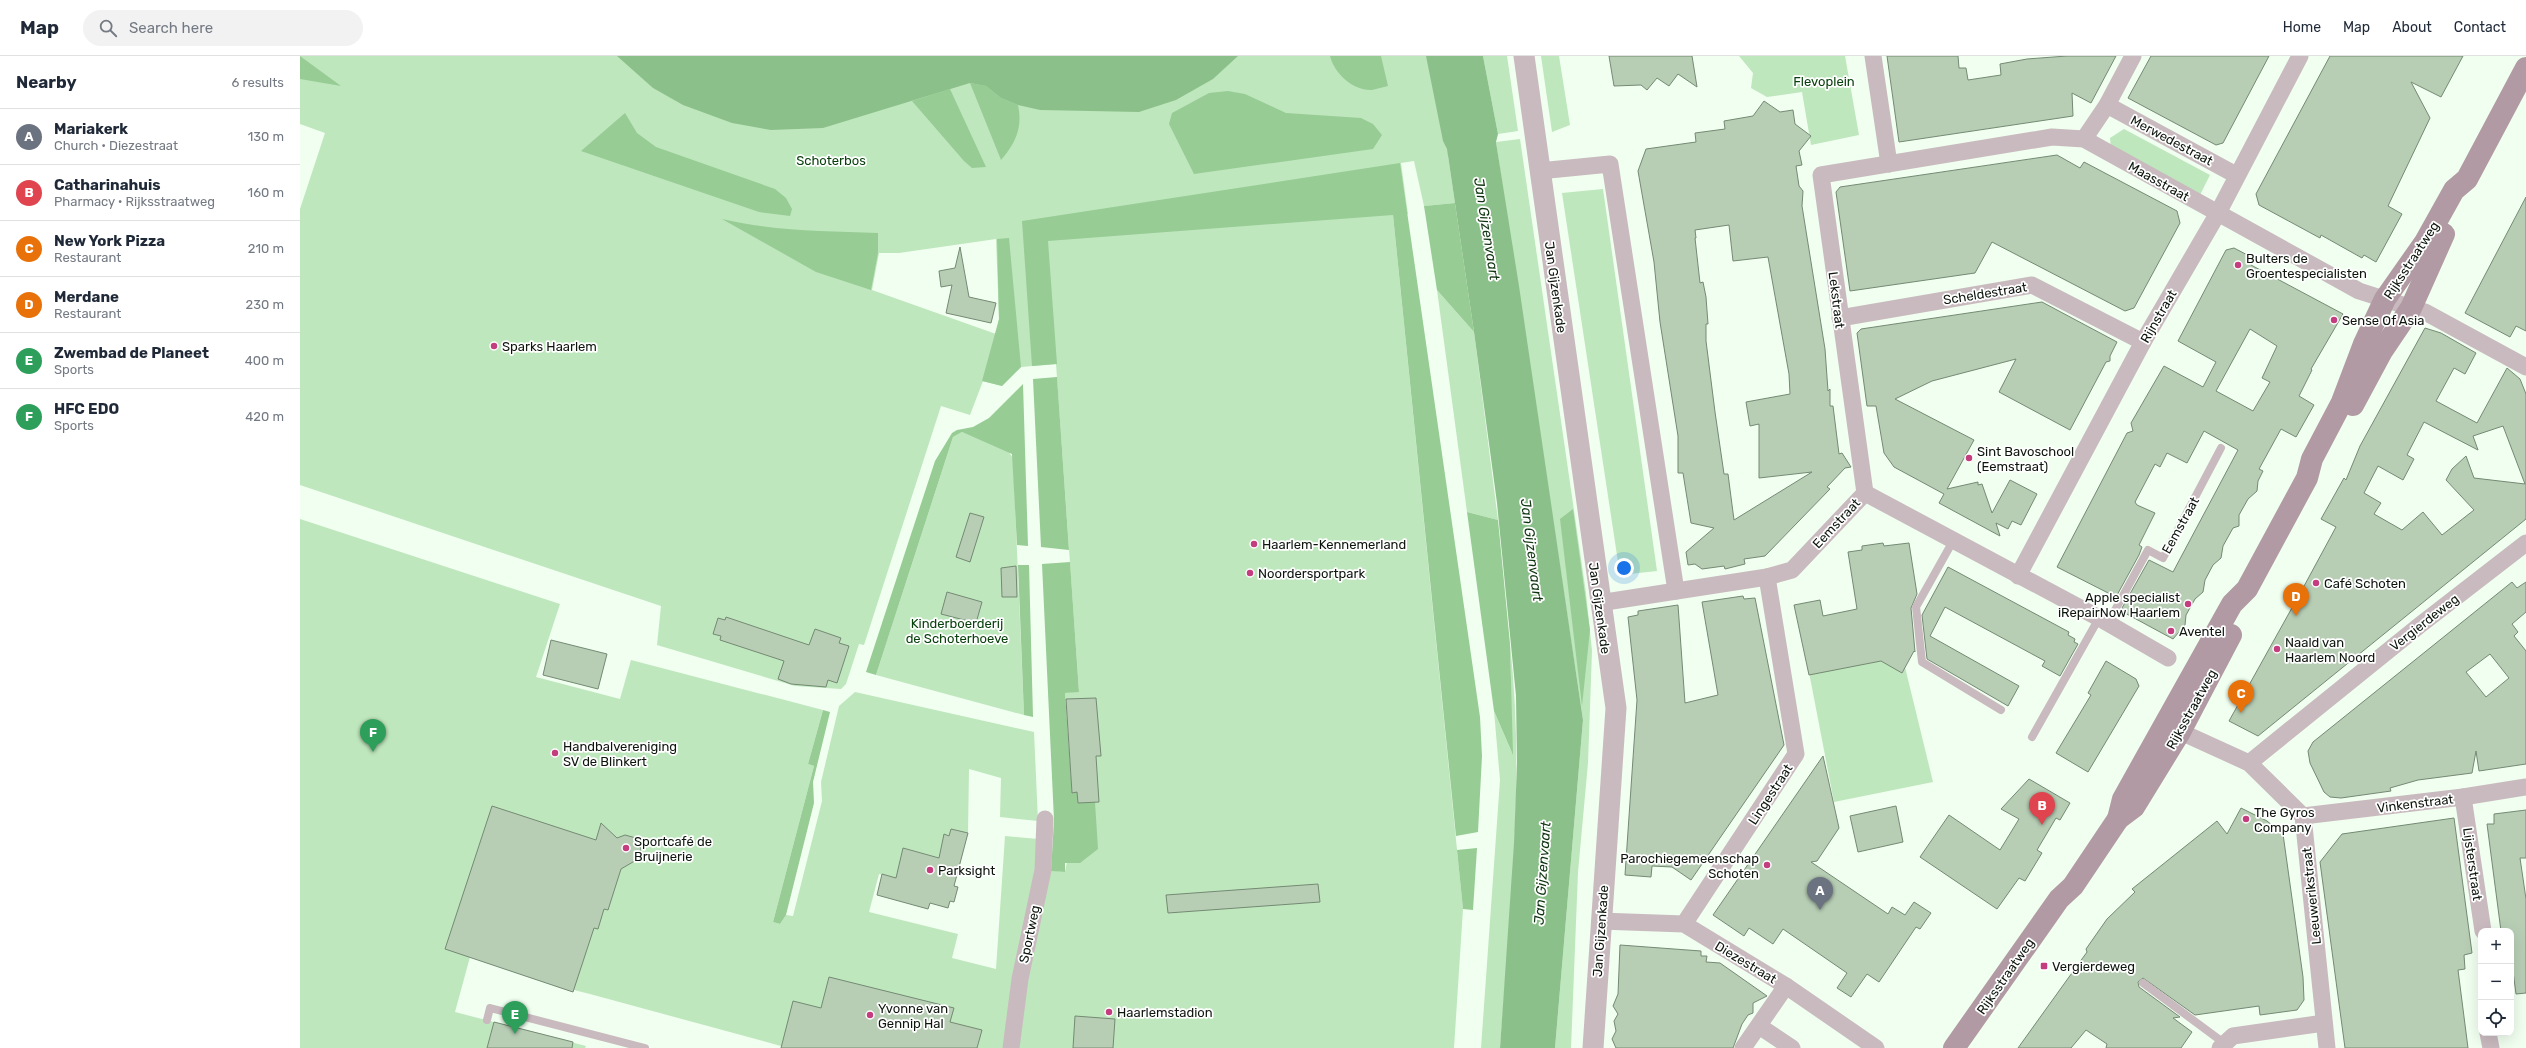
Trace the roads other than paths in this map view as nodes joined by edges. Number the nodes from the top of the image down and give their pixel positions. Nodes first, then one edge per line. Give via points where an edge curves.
1 (1524, 56) edge
2 (1873, 56) edge
3 (2133, 56) edge
4 (2300, 56) edge
5 (2526, 68) edge
6 (2107, 105) junction
7 (2084, 139) junction
8 (1889, 164) junction
9 (1540, 171) junction
10 (2236, 175) junction
11 (2467, 179) junction
12 (2218, 214) junction
13 (2385, 299) junction
14 (2411, 308) junction
15 (1840, 318) junction
16 (2143, 342) junction
17 (2526, 367) edge
18 (2221, 448) dead end
19 (2307, 478) junction
20 (1865, 493) junction
21 (1953, 541) junction
22 (2526, 543) edge
23 (2018, 576) junction
24 (1767, 577) junction
25 (1676, 591) junction
26 (1599, 603) junction
27 (2103, 620) junction
28 (2168, 658) dead end
29 (2001, 710) dead end
30 (2172, 728) junction
31 (2032, 737) dead end
32 (2249, 763) junction
33 (2526, 787) edge
34 (2463, 797) junction
35 (2303, 816) junction
36 (1045, 819) dead end
37 (2073, 886) junction
38 (1600, 921) junction
39 (1684, 924) junction
40 (2483, 928) edge
41 (2143, 983) dead end
42 (1786, 986) junction
43 (487, 1020) dead end
44 (2324, 1023) junction
45 (1759, 1026) junction
46 (2489, 1036) edge
47 (2222, 1045) edge
48 (645, 1048) edge
49 (1011, 1048) edge
50 (1593, 1048) edge
51 (1743, 1048) edge
52 (1792, 1048) edge
53 (1876, 1048) edge
54 (1954, 1048) edge
55 (1967, 1048) edge
56 (2327, 1048) edge
57 (2491, 1048) edge

1 - 9 street, Jan Gijzenkade
2 - 8 street
3 - 6 street
4 - 10 street, Rijnstraat
5 - 11 main road, Rijksstraatweg
6 - 7 street
6 - 10 street, Merwedestraat
7 - 8 street, Maasstraat via 2052,137
7 - 12 street, Maasstraat
8 - 15 street, Lekstraat via 1821,175
9 - 25 street via 1610,164
9 - 26 street, Jan Gijzenkade
10 - 12 street, Rijnstraat
11 - 13 main road, Rijksstraatweg via 2454,190 2425,242
11 - 14 main road, Rijksstraatweg via 2465,196 2436,248
12 - 13 street, Maasstraat via 2359,291
12 - 16 street, Rijnstraat
13 - 14 street, Maasstraat
13 - 19 main road, Rijksstraatweg via 2364,344 2342,402 2312,459
14 - 17 street, Maasstraat via 2425,312
14 - 19 main road, Rijksstraatweg via 2382,351 2321,464
15 - 16 street, Scheldestraat via 2032,285
15 - 20 street, Lekstraat
16 - 23 street, Rijnstraat
18 - 27 lane, Eemstraat via 2163,558 2148,550
19 - 30 main road, Rijksstraatweg via 2247,589 2232,604
20 - 21 street, Eemstraat
20 - 24 street, Eemstraat via 1792,570
21 - 23 street, Eemstraat
21 - 29 lane via 1916,608 1922,662
22 - 32 street, Vergierdeweg via 2414,629
23 - 27 street, Eemstraat
24 - 25 street, Eemstraat
24 - 39 street, Lingestraat via 1796,754
25 - 26 street, Eemstraat
26 - 38 street, Jan Gijzenkade via 1616,708
27 - 28 street, Eemstraat
27 - 31 lane, Eemstraat
30 - 32 street
30 - 37 main road, Rijksstraatweg via 2123,799 2118,819
32 - 35 street
33 - 34 street, Vinkenstraat
34 - 35 street, Vinkenstraat
34 - 40 street, Lijsterstraat
35 - 44 street, Leeuwerikstraat
36 - 49 street, Sportweg via 1043,870 1020,979
37 - 54 main road, Rijksstraatweg via 2059,899
37 - 55 main road, Rijksstraatweg via 2068,905
38 - 39 street, Diezestraat
38 - 50 street, Jan Gijzenkade
39 - 42 street, Diezestraat
41 - 47 lane
42 - 45 street
42 - 53 street, Diezestraat
43 - 48 lane via 490,1008
44 - 47 street via 2233,1036
44 - 56 street, Leeuwerikstraat
45 - 51 street
45 - 52 street
46 - 57 street

